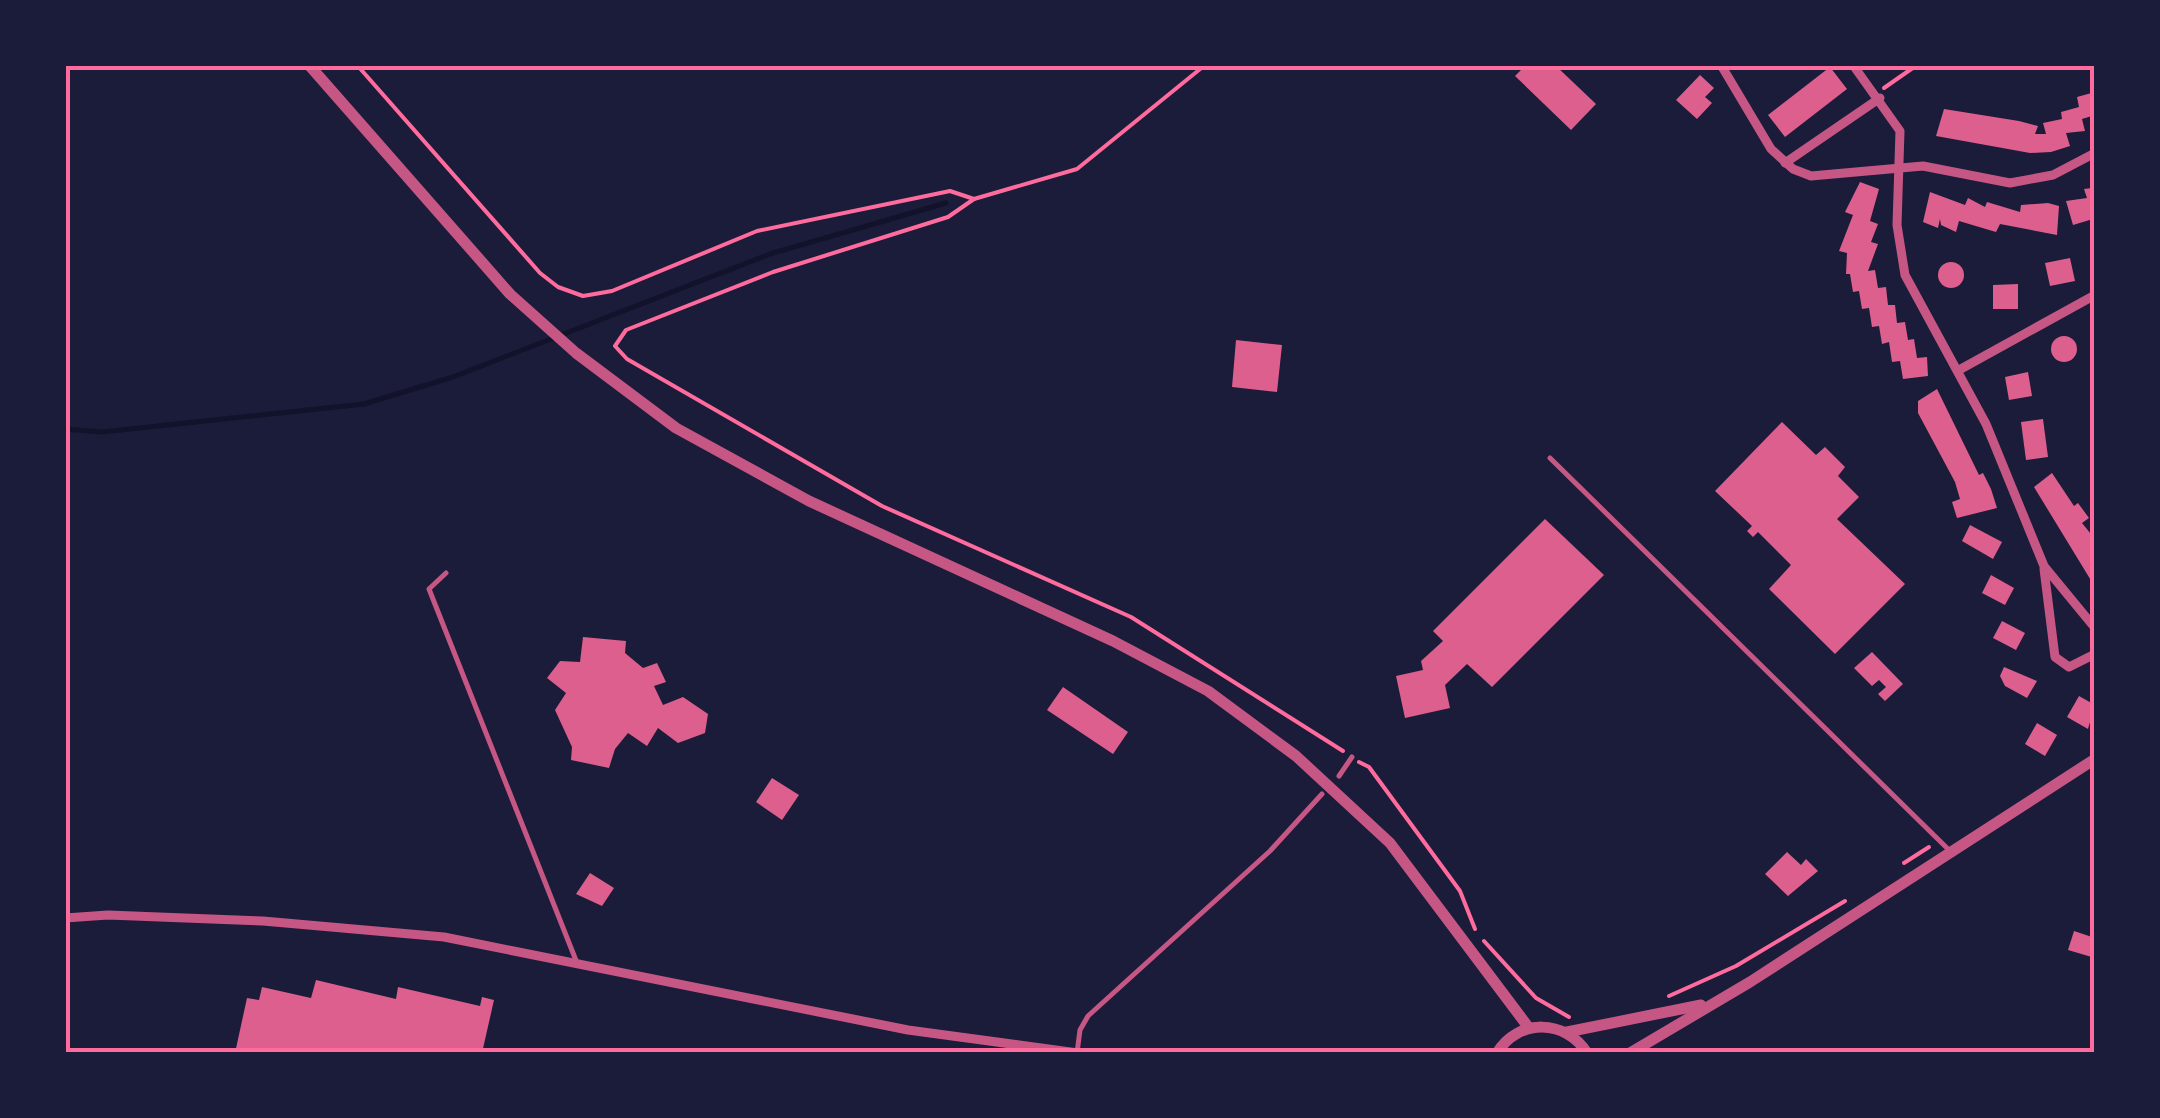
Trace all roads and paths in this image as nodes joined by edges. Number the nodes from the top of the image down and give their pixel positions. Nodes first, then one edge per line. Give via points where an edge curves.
1 (309, 65) edge
2 (357, 65) edge
3 (1205, 65) edge
4 (1721, 65) edge
5 (1854, 65) edge
6 (1917, 65) edge
7 (1878, 96) junction
8 (2095, 153) edge
9 (1785, 163) junction
10 (1898, 171) junction
11 (974, 198) junction
12 (2095, 295) edge
13 (615, 346) dead end
14 (1959, 370) junction
15 (1550, 458) dead end
16 (2044, 566) junction
17 (446, 573) dead end
18 (2095, 628) edge
19 (2095, 654) edge
20 (1352, 757) dead end
21 (2095, 759) edge
22 (1339, 776) dead end
23 (1322, 794) dead end
24 (1939, 840) junction
25 (1950, 851) junction
26 (1897, 868) dead end
27 (1854, 896) dead end
28 (1442, 910) junction
29 (65, 918) edge
30 (577, 962) junction
31 (1663, 998) dead end
32 (1710, 1003) junction
33 (1575, 1019) dead end
34 (1529, 1028) junction
35 (1567, 1032) junction
36 (1078, 1053) edge
37 (1497, 1053) edge
38 (1587, 1053) edge
39 (1630, 1053) edge

1 - 28 street via 543,325 676,428 734,463 1208,691 1347,801
2 - 11 path via 540,273 584,296 612,291 758,231 950,191
3 - 11 path via 1078,169
4 - 9 street via 1765,142
5 - 7 street
6 - 7 path
7 - 9 street
7 - 10 street via 1900,131
8 - 10 street via 2018,182 1923,166
9 - 10 street via 1820,177
10 - 14 street via 1896,226 1905,275
11 - 13 path via 948,217 773,272 626,330
12 - 14 street
14 - 16 street
15 - 24 lane
16 - 18 street
16 - 19 street via 2054,658 2070,667
17 - 30 lane via 429,588
20 - 22 lane
21 - 25 street
23 - 36 lane via 1270,851 1088,1016
24 - 25 lane
24 - 26 path
25 - 32 street
27 - 31 path via 1736,966
28 - 33 path via 1458,913 1546,1006
28 - 34 street
29 - 30 street via 391,929
30 - 36 street via 908,1030
32 - 35 street
32 - 39 street
34 - 35 street
34 - 37 street
35 - 38 street

